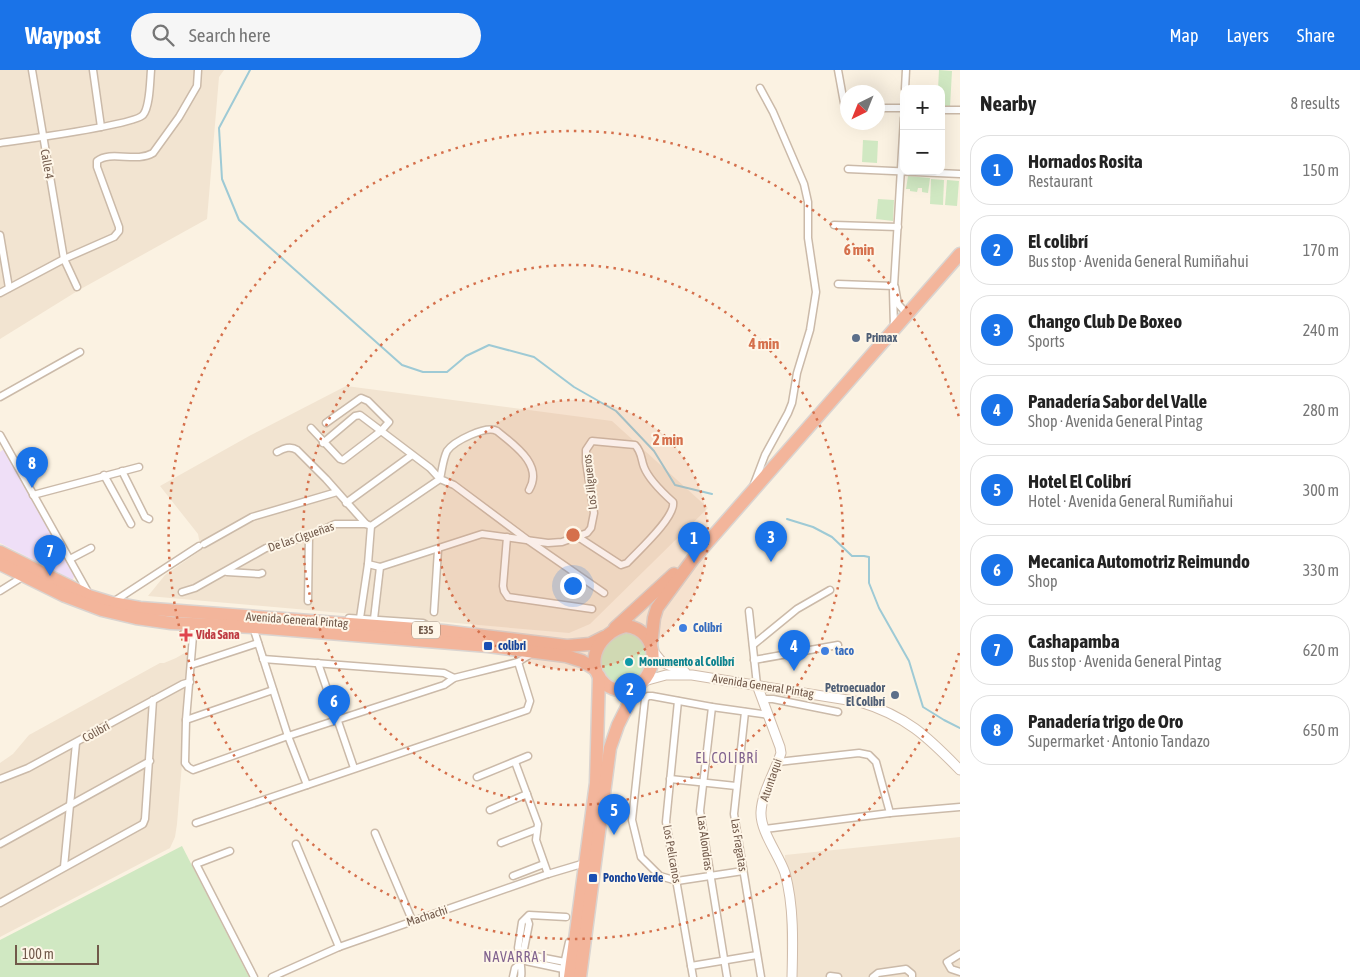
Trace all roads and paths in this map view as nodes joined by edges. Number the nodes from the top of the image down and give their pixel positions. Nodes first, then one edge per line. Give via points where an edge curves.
1 (32, 70) edge
2 (94, 70) edge
3 (152, 70) edge
4 (198, 70) edge
5 (838, 70) edge
6 (906, 70) edge
7 (841, 85) edge
8 (905, 85) edge
9 (760, 88) dead end
10 (885, 108) edge
11 (900, 108) edge
12 (945, 110) edge
13 (960, 110) edge
14 (101, 127) junction
15 (42, 136) junction
16 (0, 143) edge
17 (848, 170) dead end
18 (900, 172) joint
19 (945, 174) edge
20 (960, 174) edge
21 (834, 225) dead end
22 (898, 227) junction
23 (0, 235) edge
24 (960, 254) edge
25 (64, 259) junction
26 (838, 284) dead end
27 (894, 286) junction
28 (77, 287) dead end
29 (9, 288) junction
30 (0, 293) edge
31 (907, 314) junction
32 (895, 328) junction
33 (80, 352) dead end
34 (0, 397) edge
35 (326, 423) dead end
36 (311, 428) dead end
37 (381, 431) junction
38 (0, 435) edge
39 (323, 443) junction
40 (277, 452) dead end
41 (412, 454) junction
42 (139, 467) dead end
43 (122, 471) junction
44 (104, 475) junction
45 (440, 479) junction
46 (529, 490) dead end
47 (337, 492) junction
48 (751, 492) junction
49 (33, 495) junction
50 (346, 503) junction
51 (149, 519) dead end
52 (131, 524) dead end
53 (369, 525) junction
54 (310, 536) junction
55 (507, 537) junction
56 (578, 538) junction
57 (529, 541) junction
58 (91, 548) dead end
59 (438, 550) junction
60 (0, 552) edge
61 (70, 559) junction
62 (694, 559) junction
63 (0, 564) edge
64 (368, 564) junction
65 (380, 567) junction
66 (226, 572) junction
67 (262, 573) dead end
68 (24, 576) junction
69 (830, 590) dead end
70 (0, 591) edge
71 (182, 592) dead end
72 (604, 593) dead end
73 (89, 596) junction
74 (308, 601) dead end
75 (112, 603) junction
76 (592, 608) dead end
77 (749, 611) dead end
78 (434, 612) dead end
79 (360, 618) junction
80 (374, 620) junction
81 (301, 621) junction
82 (194, 624) junction
83 (253, 627) junction
84 (435, 631) junction
85 (609, 633) junction
86 (258, 643) junction
87 (753, 645) junction
88 (838, 645) dead end
89 (652, 648) junction
90 (540, 653) junction
91 (263, 659) junction
92 (754, 660) junction
93 (518, 662) junction
94 (318, 664) junction
95 (191, 665) junction
96 (598, 673) junction
97 (692, 675) junction
98 (454, 678) junction
99 (190, 682) junction
100 (641, 683) junction
101 (757, 684) junction
102 (273, 690) junction
103 (763, 699) junction
104 (153, 700) junction
105 (678, 701) junction
106 (712, 707) junction
107 (746, 712) junction
108 (838, 712) dead end
109 (770, 715) junction
110 (186, 720) junction
111 (338, 720) junction
112 (288, 736) junction
113 (76, 743) junction
114 (528, 756) dead end
115 (150, 761) junction
116 (514, 762) junction
117 (778, 762) junction
118 (354, 768) junction
119 (960, 770) edge
120 (477, 777) dead end
121 (0, 779) edge
122 (670, 779) junction
123 (703, 782) junction
124 (307, 785) junction
125 (736, 786) junction
126 (527, 794) junction
127 (70, 806) junction
128 (960, 807) edge
129 (490, 810) dead end
130 (890, 813) junction
131 (196, 823) dead end
132 (765, 828) junction
133 (537, 829) junction
134 (375, 833) dead end
135 (501, 843) dead end
136 (0, 844) edge
137 (296, 844) dead end
138 (230, 851) dead end
139 (544, 864) junction
140 (585, 864) junction
141 (64, 867) junction
142 (743, 871) junction
143 (548, 874) junction
144 (513, 876) dead end
145 (710, 876) junction
146 (677, 881) junction
147 (0, 903) edge
148 (412, 920) junction
149 (572, 920) junction
150 (338, 946) junction
151 (757, 954) junction
152 (960, 954) edge
153 (724, 960) junction
154 (520, 962) junction
155 (565, 962) junction
156 (691, 966) junction
157 (960, 972) edge
158 (566, 973) edge
159 (830, 976) edge
160 (254, 977) edge
161 (272, 977) edge
162 (513, 977) edge
163 (520, 977) edge
164 (562, 977) edge
165 (580, 977) edge
166 (693, 977) edge
167 (727, 977) edge
168 (761, 977) edge
169 (792, 977) edge
170 (838, 977) edge
171 (873, 977) edge
172 (912, 977) edge

1 - 15 street, Calle 4
2 - 14 street
3 - 14 street via 144,113 138,118
4 - 25 street via 197,86 153,153 139,157 102,157 97,161 119,227 117,234
5 - 7 street
6 - 8 street
9 - 48 street via 804,184 816,292 790,408 765,455
10 - 11 street
12 - 13 street
14 - 15 street
15 - 16 street
15 - 25 street, Calle 4
17 - 18 street
18 - 22 street
19 - 20 street
21 - 22 street
22 - 27 street
23 - 29 street
24 - 31 highway, E35
25 - 28 street, Calle 4
25 - 29 street
26 - 27 street
27 - 31 street via 898,304
27 - 32 street
29 - 30 street
31 - 32 highway, E35
32 - 48 highway, E35
33 - 34 street
35 - 37 street via 361,398 389,422
36 - 39 street
37 - 39 street via 356,415
37 - 39 street via 343,460
37 - 41 street
38 - 49 street
40 - 47 street via 287,447 297,450
41 - 45 street
41 - 50 street
42 - 43 street
43 - 44 street
43 - 51 street via 145,518
44 - 49 street
44 - 52 street
45 - 46 street via 449,449 485,429 494,429 514,445 533,468 533,483
45 - 53 street
45 - 57 street via 454,485
47 - 50 street
47 - 75 street via 252,517 201,545
48 - 62 highway, E35
49 - 61 street
50 - 53 street
53 - 54 street, De las Cigueñas via 336,524
53 - 64 street
54 - 66 street, De las Cigueñas via 266,548
54 - 74 street
55 - 57 street
55 - 59 street via 482,534
55 - 76 street via 503,586 508,597
56 - 56 street, Los Jilgueros via 623,565 668,518 673,502 644,467 637,447 592,441 587,447 586,462 594,514 592,528
56 - 57 street via 548,543
57 - 72 street
58 - 61 street
59 - 65 street
59 - 78 street
60 - 73 highway, Avenida General Pintag / E35
61 - 73 street
62 - 85 highway, E35
62 - 89 highway, E35 via 657,608
63 - 68 highway, Avenida General Pintag / E35
64 - 65 street
64 - 79 street
65 - 80 street
66 - 67 street
66 - 71 street, De las Cigueñas
68 - 70 street
68 - 82 highway, Avenida General Pintag / E35 via 102,610 145,620
69 - 87 street via 796,610
73 - 75 highway, Avenida General Pintag / E35
75 - 81 highway, Avenida General Pintag / E35 via 158,610
77 - 87 street, Atuntaqui
79 - 80 street
79 - 81 street via 314,616
80 - 84 street via 423,623
81 - 84 highway, Avenida General Pintag / E35
82 - 83 highway, Avenida General Pintag / E35
82 - 95 street
83 - 86 street
83 - 90 highway, Avenida General Pintag / E35
84 - 85 highway, Avenida General Pintag / E35 via 567,646 590,644
85 - 89 highway, E35 via 626,626 633,627 644,634
85 - 96 highway, E35 via 595,654
86 - 91 street
86 - 95 street
87 - 92 street, Atuntaqui
88 - 92 street
89 - 97 main road, Avenida General Pintag via 666,665
89 - 100 highway, E35 via 652,666
90 - 93 street
90 - 96 highway, Avenida General Pintag / E35 via 572,658
91 - 94 street
91 - 102 street
92 - 101 street, Atuntaqui
93 - 98 street
93 - 118 street via 530,701 527,710
94 - 98 street via 444,673
94 - 111 street
95 - 99 street
96 - 100 highway, E35 via 613,689 628,689
96 - 140 highway via 596,771
97 - 100 main road, Avenida General Pintag via 666,676
97 - 101 main road, Avenida General Pintag
98 - 111 street via 444,685
99 - 104 street, Colibrí
99 - 110 street
100 - 165 highway via 618,724 610,748
101 - 103 main road, Atuntaqui
101 - 119 main road, Avenida General Pintag via 860,702 884,710 903,719 932,741
102 - 110 street
102 - 112 street
103 - 108 street
103 - 109 main road, Atuntaqui
104 - 113 street, Colibrí
104 - 115 street
105 - 106 street
105 - 122 street, Los Pelicanos
105 - 146 street via 650,696 645,699 632,825 642,859 660,876
106 - 107 street
106 - 123 street, Las Alondras
107 - 109 street
107 - 125 street, Las Fragatas
109 - 117 main road, Atuntaqui via 780,747
110 - 112 street via 185,763 190,769 197,770
111 - 112 street
111 - 118 street
112 - 124 street
113 - 121 street, Colibrí
113 - 127 street
114 - 116 street
115 - 127 street
115 - 141 street via 145,819 141,826
116 - 120 street
116 - 126 street
117 - 130 street via 859,753 869,755 876,762
117 - 132 main road, Atuntaqui via 762,805
118 - 124 street
122 - 123 street
122 - 146 street, Los Pelicanos via 666,822
123 - 125 street
123 - 145 street, Las Alondras via 700,817
124 - 131 street
125 - 142 street, Las Fragatas via 734,814
126 - 129 street
126 - 133 street
127 - 136 street
127 - 141 street
128 - 130 street
130 - 132 street
132 - 169 main road, Atuntaqui via 781,861 789,891
133 - 135 street
133 - 139 street via 536,840
134 - 148 street
137 - 150 street
138 - 160 street via 196,864
139 - 143 street
139 - 144 street
140 - 143 street, Machachi
140 - 149 highway
141 - 147 street
142 - 145 street
142 - 151 street, Las Fragatas
143 - 148 street, Machachi
145 - 146 street
145 - 153 street, Las Alondras
146 - 156 street, Los Pelicanos
148 - 150 street, Machachi
149 - 154 street via 530,915 526,918 522,922 518,948 522,952
149 - 155 street
149 - 158 highway
150 - 161 street, Machachi
151 - 153 street
151 - 168 street, Las Fragatas
152 - 157 street via 947,964
153 - 156 street
153 - 167 street, Las Alondras
154 - 155 street via 530,956
154 - 158 street
154 - 162 street
154 - 163 street
155 - 158 street
156 - 166 street, Los Pelicanos
158 - 164 street
159 - 170 street
171 - 172 street via 878,973 906,969

